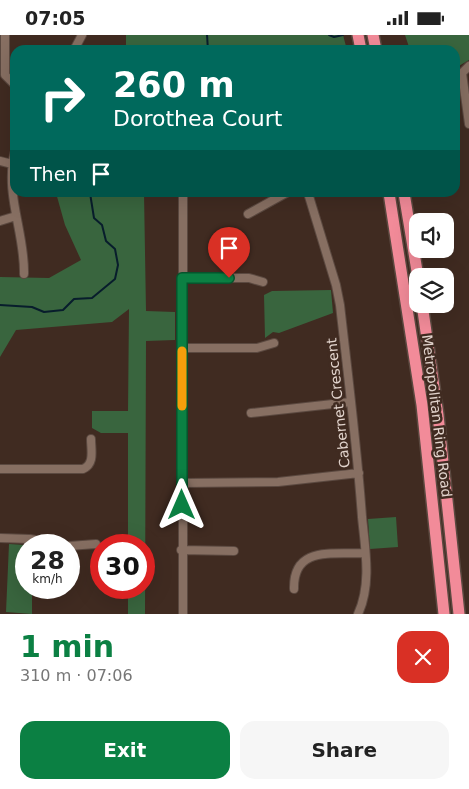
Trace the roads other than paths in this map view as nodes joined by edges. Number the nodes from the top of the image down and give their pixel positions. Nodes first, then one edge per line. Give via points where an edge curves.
1 (5, 35) edge
2 (467, 67) edge
3 (10, 80) edge
4 (469, 124) edge
5 (12, 197) edge
6 (182, 197) edge
7 (279, 197) edge
8 (309, 197) edge
9 (390, 197) edge
10 (405, 197) edge
11 (248, 214) dead end
12 (16, 216) junction
13 (0, 221) edge
14 (416, 268) edge
15 (24, 274) dead end
16 (182, 278) junction
17 (263, 282) dead end
18 (423, 313) edge
19 (274, 343) dead end
20 (182, 347) junction
21 (351, 402) junction
22 (251, 413) dead end
23 (91, 439) dead end
24 (0, 469) edge
25 (359, 473) junction
26 (182, 483) junction
27 (0, 538) edge
28 (15, 538) edge
29 (181, 550) junction
30 (234, 551) dead end
31 (365, 553) junction
32 (294, 589) dead end
33 (181, 614) edge
34 (358, 614) edge
35 (444, 614) edge
36 (459, 614) edge

1 - 3 street via 5,75
2 - 4 street via 462,73
5 - 12 street
6 - 16 street
7 - 11 street
8 - 21 street, Cabernet Crescent via 336,285
9 - 35 highway, Metropolitan Ring Road via 422,405
10 - 14 highway
12 - 13 street
12 - 15 street via 23,241
16 - 17 street via 249,278
16 - 20 street
18 - 36 highway, Metropolitan Ring Road via 439,424
19 - 20 street via 257,348
20 - 26 street
21 - 22 street
21 - 25 street, Cabernet Crescent
23 - 24 street via 91,460 83,469
25 - 26 street via 278,482
25 - 31 street, Cabernet Crescent
26 - 29 street
27 - 28 street
29 - 30 street
29 - 33 street
31 - 32 street via 306,558 295,573
31 - 34 street, Cabernet Crescent via 365,594

